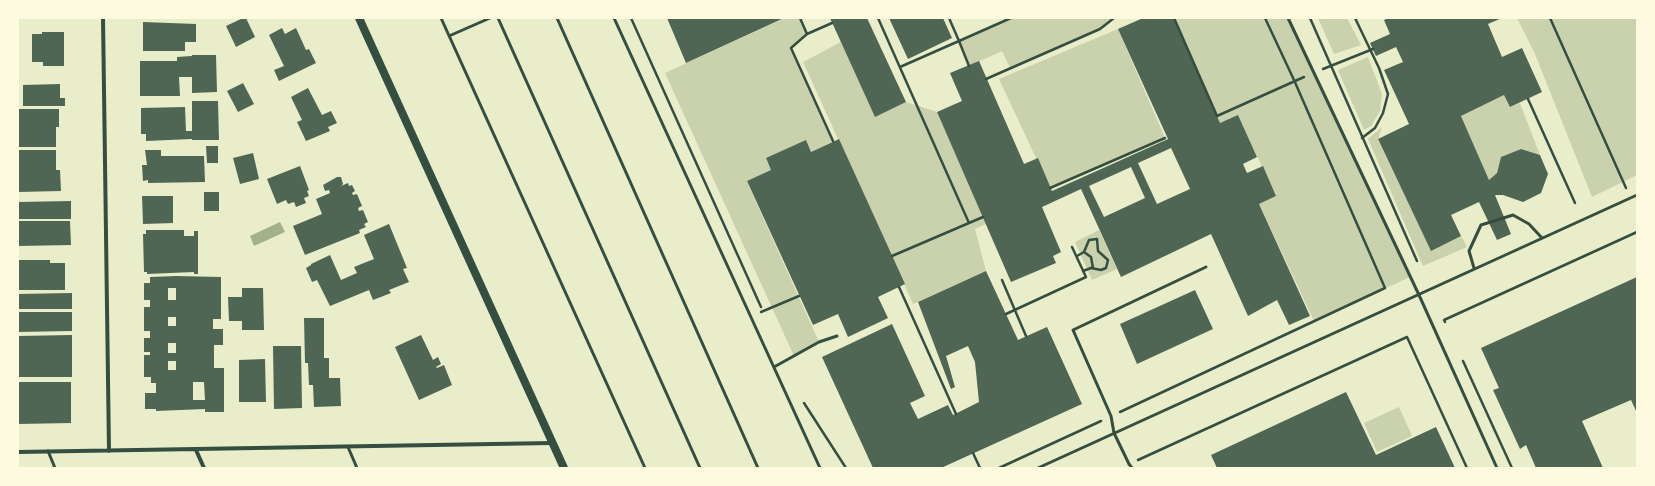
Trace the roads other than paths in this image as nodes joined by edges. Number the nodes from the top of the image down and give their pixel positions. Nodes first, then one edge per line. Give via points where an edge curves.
1 (103, 18) edge
2 (359, 18) edge
3 (440, 18) edge
4 (490, 18) edge
5 (498, 18) edge
6 (557, 18) edge
7 (614, 18) edge
8 (1288, 18) edge
9 (449, 36) junction
10 (1637, 195) edge
11 (1542, 238) junction
12 (1206, 267) dead end
13 (1474, 268) junction
14 (1419, 295) junction
15 (837, 336) dead end
16 (774, 367) junction
17 (1114, 433) junction
18 (552, 443) junction
19 (348, 447) junction
20 (196, 450) junction
21 (48, 451) junction
22 (109, 451) junction
23 (18, 452) edge
24 (55, 468) edge
25 (204, 468) edge
26 (357, 468) edge
27 (564, 468) edge
28 (645, 468) edge
29 (700, 468) edge
30 (758, 468) edge
31 (820, 468) edge
32 (1038, 468) edge
33 (1132, 468) edge
34 (1497, 468) edge

1 - 22 street
2 - 18 main road
3 - 9 lane
4 - 9 lane
5 - 29 lane
6 - 30 lane
7 - 16 lane
8 - 14 lane
9 - 28 lane
10 - 11 lane
11 - 13 lane
11 - 13 lane via 1529,224 1513,215 1481,225 1469,250
12 - 17 lane via 1073,330 1111,416
13 - 14 lane
14 - 17 lane
14 - 34 lane
15 - 16 lane via 819,342
16 - 31 lane
17 - 32 lane
17 - 33 lane
18 - 19 street
18 - 27 main road
19 - 20 street
19 - 26 lane
20 - 22 street
20 - 25 street
21 - 22 street
21 - 23 street
21 - 24 lane

